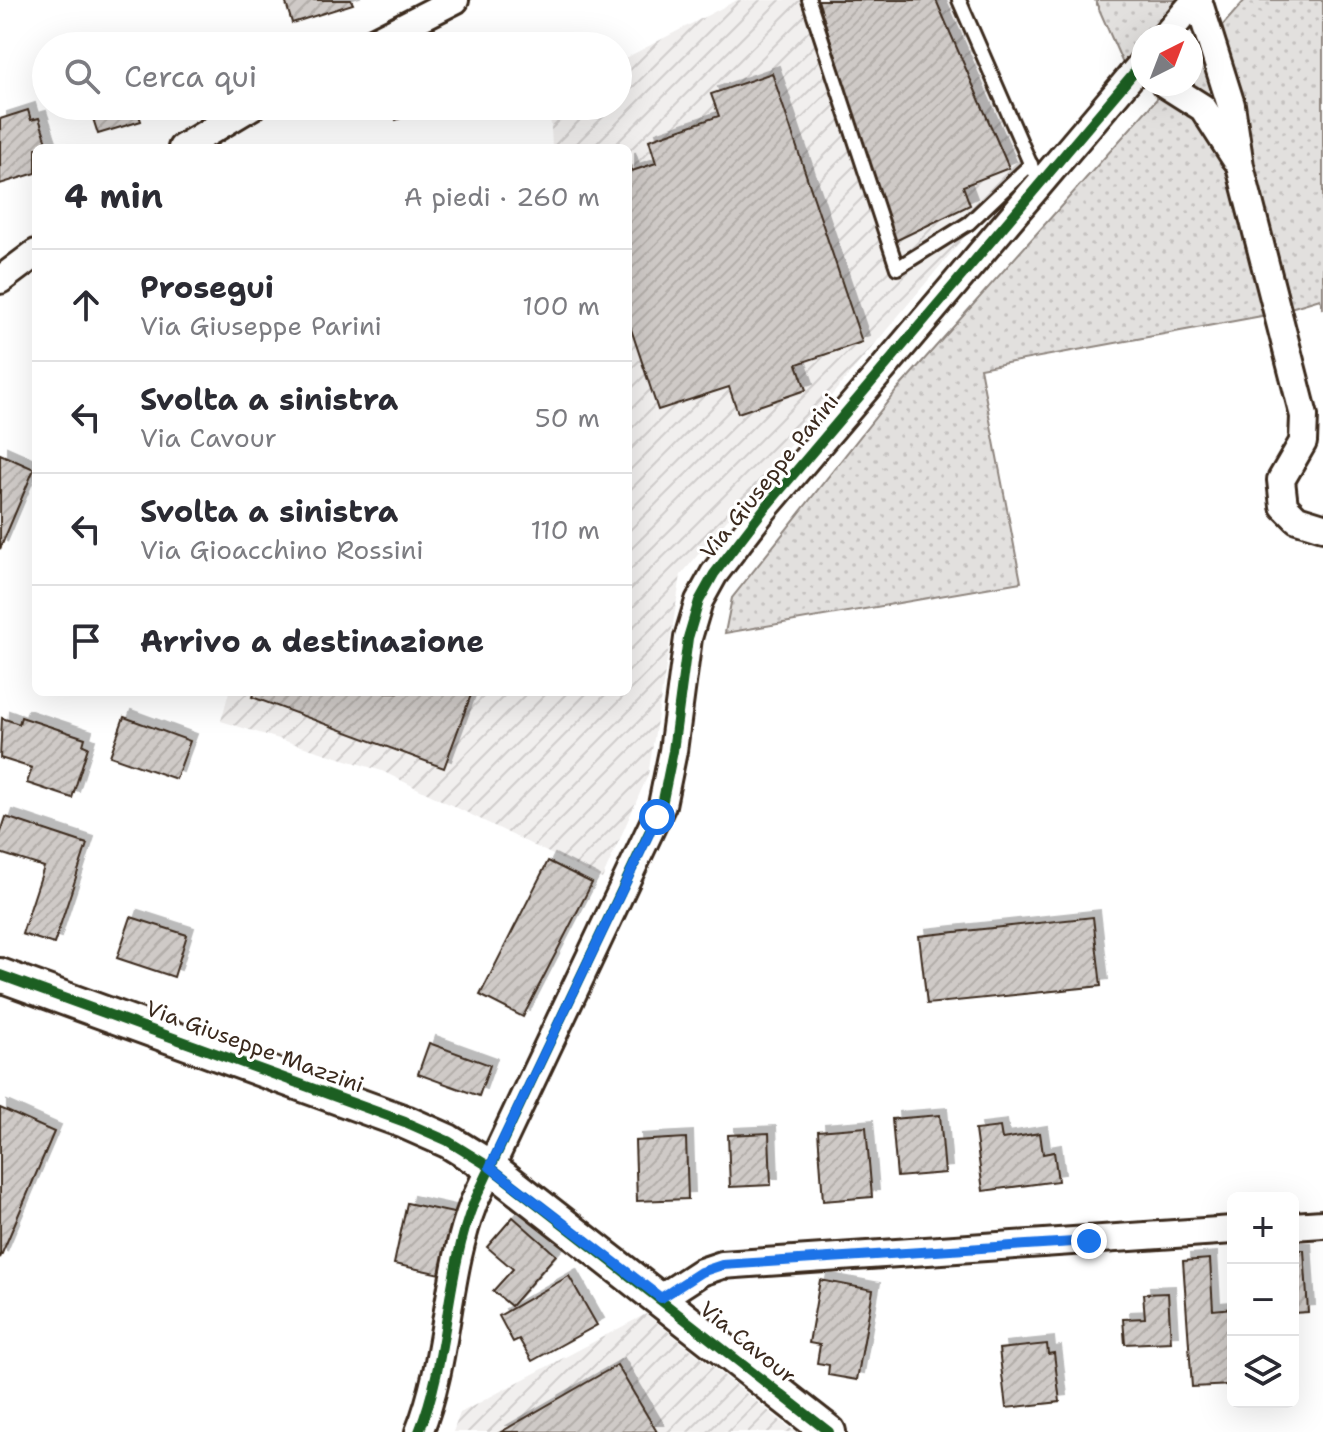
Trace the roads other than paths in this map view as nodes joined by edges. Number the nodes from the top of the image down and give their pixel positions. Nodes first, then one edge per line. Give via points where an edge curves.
1 (455, 0) edge
2 (809, 0) edge
3 (959, 0) edge
4 (1197, 0) edge
5 (1176, 24) edge
6 (392, 32) edge
7 (1131, 77) edge
8 (1184, 96) edge
9 (229, 120) edge
10 (189, 144) edge
11 (1240, 166) junction
12 (1035, 174) junction
13 (32, 256) edge
14 (0, 280) edge
15 (1304, 416) junction
16 (1323, 434) edge
17 (1323, 527) edge
18 (0, 975) edge
19 (490, 1167) junction
20 (1323, 1224) edge
21 (1299, 1226) edge
22 (1227, 1230) edge
23 (661, 1298) junction
24 (419, 1432) edge
25 (829, 1432) edge

1 - 6 street
2 - 12 lane via 897,268
3 - 12 lane
4 - 5 street
4 - 11 street via 1231,105
7 - 12 street, Via Giuseppe Parini
8 - 11 street via 1203,108
9 - 10 street
11 - 15 street
12 - 19 street, Via Giuseppe Parini via 704,591 688,638 669,775 657,817
13 - 14 street
15 - 16 street
15 - 17 street via 1303,442 1281,480 1284,506 1297,519
18 - 19 street, Via Giuseppe Mazzini via 416,1126
19 - 23 street, Via Cavour
19 - 24 street, Via Giuseppe Parini via 460,1238 439,1368
20 - 21 street
22 - 23 street via 722,1265
23 - 25 street, Via Cavour

